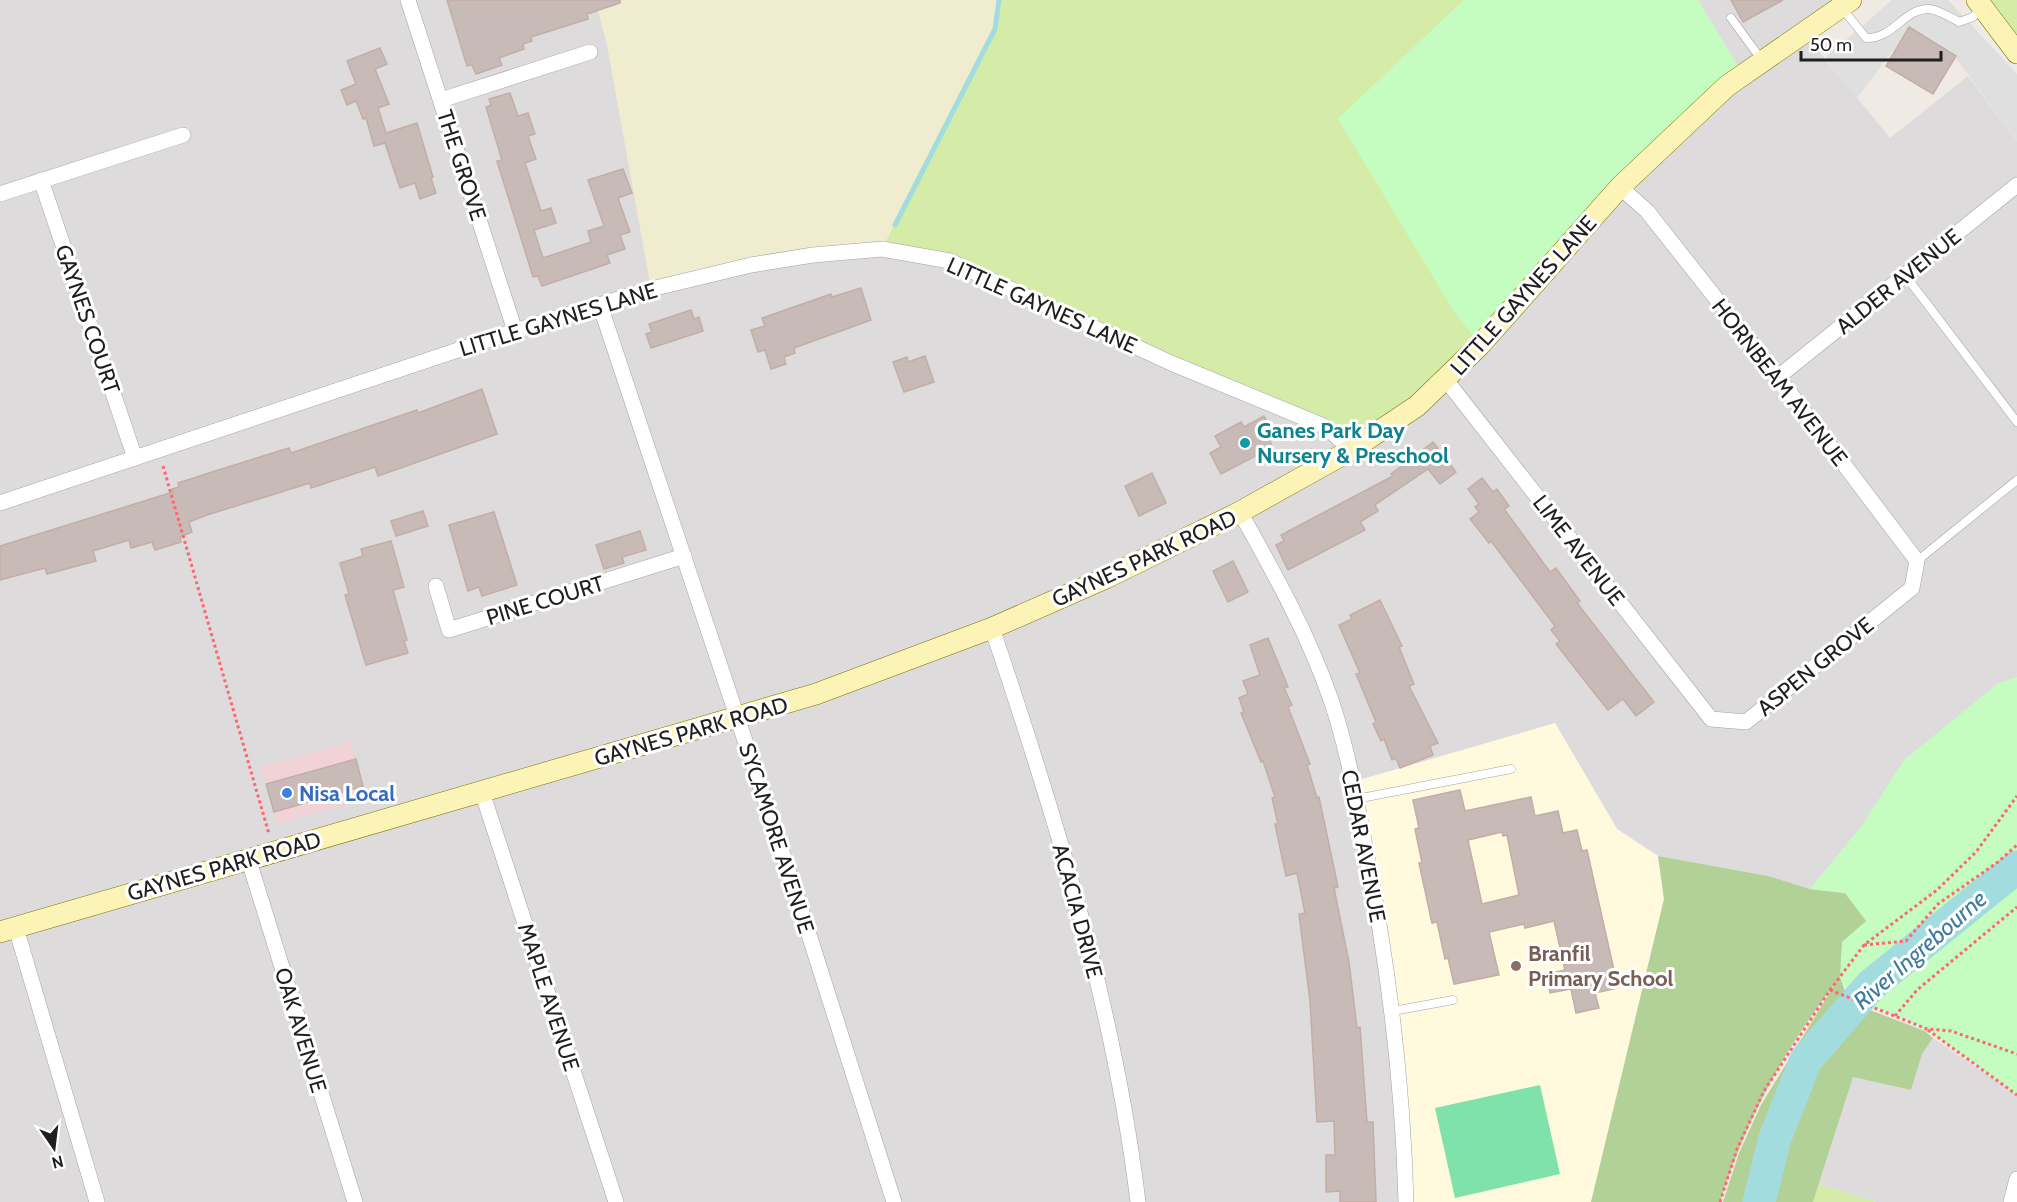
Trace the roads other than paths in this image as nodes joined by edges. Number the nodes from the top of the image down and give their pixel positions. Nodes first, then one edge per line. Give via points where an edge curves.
1 (408, 0) edge
2 (1846, 3) edge
3 (1980, 3) edge
4 (1731, 18) dead end
5 (591, 52) dead end
6 (2017, 53) edge
7 (1762, 60) junction
8 (441, 100) junction
9 (183, 135) dead end
10 (41, 180) junction
11 (2017, 185) edge
12 (1620, 187) junction
13 (0, 195) edge
14 (1905, 275) junction
15 (600, 305) junction
16 (515, 331) junction
17 (1778, 377) junction
18 (1446, 380) junction
19 (2017, 422) edge
20 (1351, 450) junction
21 (135, 458) junction
22 (2017, 480) edge
23 (0, 503) edge
24 (1240, 512) junction
25 (684, 556) junction
26 (1917, 561) junction
27 (436, 586) dead end
28 (992, 628) junction
29 (737, 718) junction
30 (1711, 719) joint
31 (1511, 769) dead end
32 (482, 792) junction
33 (1356, 799) junction
34 (248, 858) junction
35 (8, 930) edge
36 (1453, 1000) dead end
37 (1393, 1011) junction
38 (2017, 1179) edge
39 (97, 1202) edge
40 (355, 1202) edge
41 (616, 1202) edge
42 (894, 1202) edge
43 (1138, 1202) edge
44 (1406, 1202) edge
45 (2011, 1202) edge

1 - 8 street, THE GROVE
2 - 3 lane via 1866,38 1879,38 1914,12 1928,9 1959,22 1974,17
2 - 7 street, LITTLE GAYNES LANE
3 - 6 street
4 - 7 lane
5 - 8 street
7 - 12 street, LITTLE GAYNES LANE via 1727,86
8 - 16 street, THE GROVE
9 - 10 street
10 - 13 street
10 - 21 street, GAYNES COURT
11 - 14 street, ALDER AVENUE
12 - 17 street, HORNBEAM AVENUE via 1647,211
12 - 18 street, LITTLE GAYNES LANE
14 - 17 street, ALDER AVENUE
14 - 19 lane
15 - 16 street, LITTLE GAYNES LANE
15 - 20 street, LITTLE GAYNES LANE via 751,265 802,257 882,249 932,256 951,261 1171,363 1326,427
15 - 25 street, SYCAMORE AVENUE
16 - 21 street, LITTLE GAYNES LANE
17 - 26 street, HORNBEAM AVENUE
18 - 20 street, LITTLE GAYNES LANE via 1417,406
18 - 30 street, LIME AVENUE
20 - 24 street, GAYNES PARK ROAD
21 - 23 street, LITTLE GAYNES LANE
22 - 26 lane
24 - 28 street, GAYNES PARK ROAD via 1106,578
24 - 33 street, CEDAR AVENUE via 1301,622 1331,701
25 - 27 street, PINE COURT via 449,630
25 - 29 street, SYCAMORE AVENUE
26 - 30 street, ASPEN GROVE via 1912,588 1746,722
28 - 29 street, GAYNES PARK ROAD via 827,690
28 - 43 street, ACACIA DRIVE via 1037,760 1077,900 1114,1055
29 - 32 street, GAYNES PARK ROAD
29 - 42 street, SYCAMORE AVENUE
31 - 33 lane
32 - 34 street, GAYNES PARK ROAD
32 - 41 street, MAPLE AVENUE
33 - 37 street, CEDAR AVENUE
34 - 35 street, GAYNES PARK ROAD
34 - 40 street, OAK AVENUE
35 - 39 street
36 - 37 lane
37 - 44 street, CEDAR AVENUE
38 - 45 street

